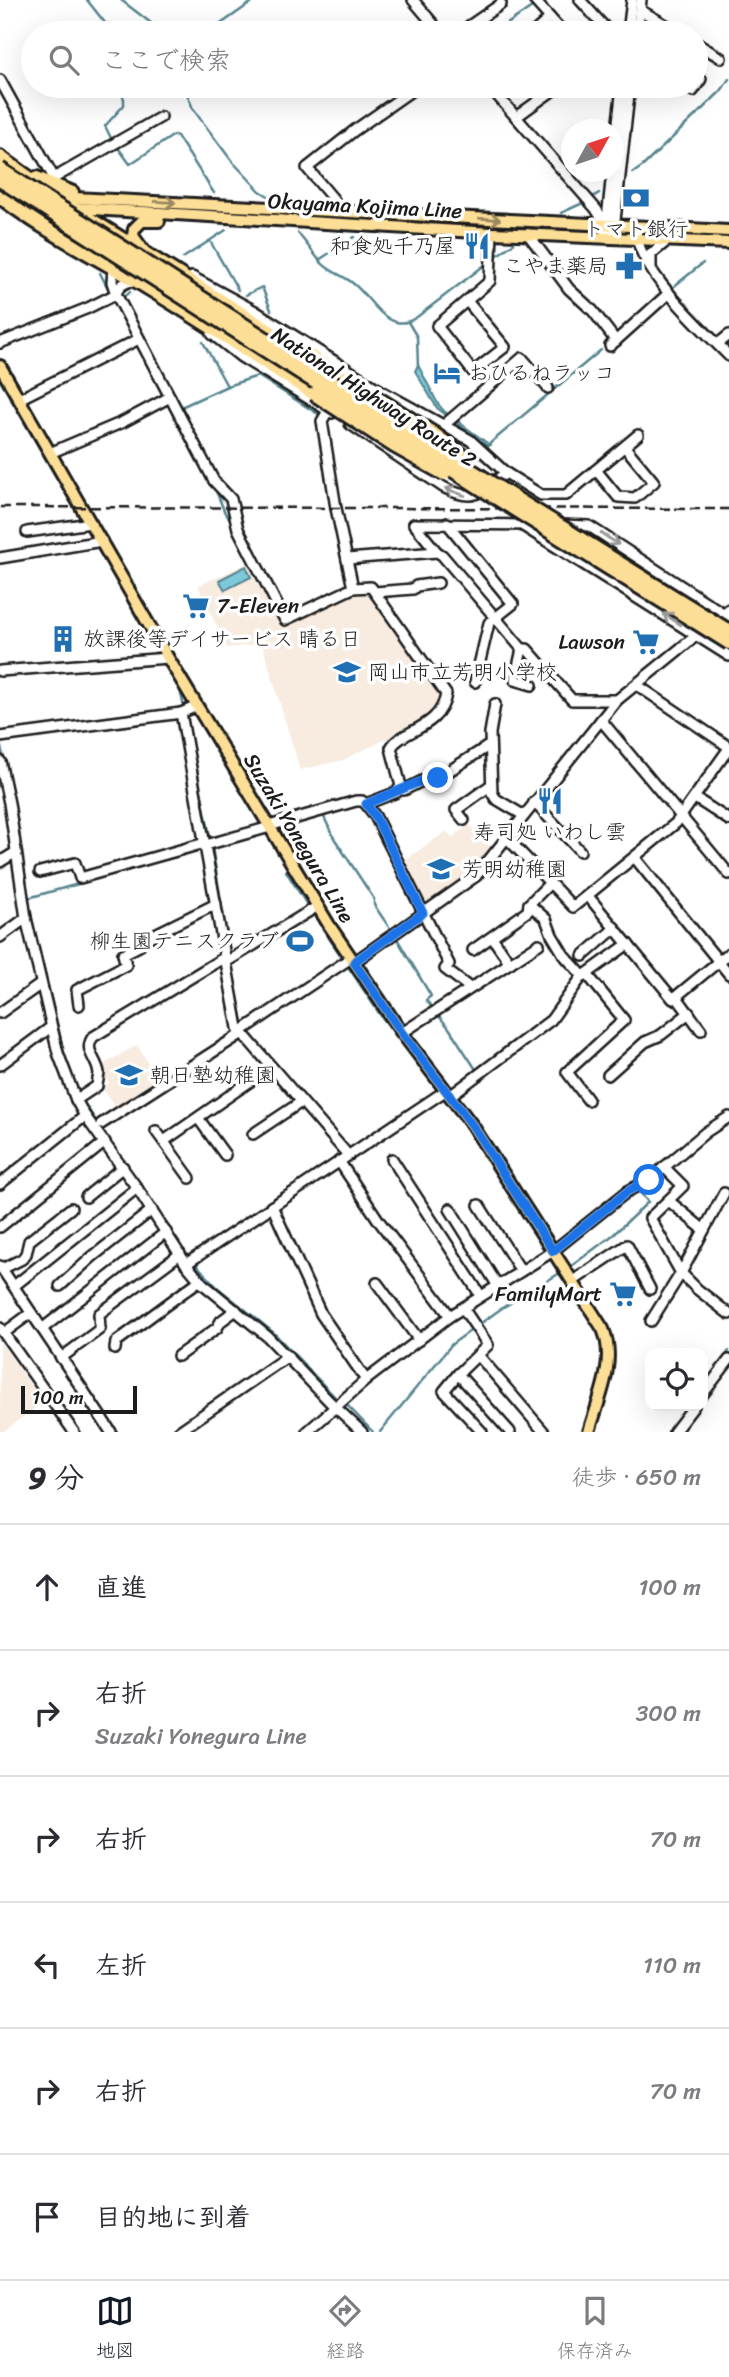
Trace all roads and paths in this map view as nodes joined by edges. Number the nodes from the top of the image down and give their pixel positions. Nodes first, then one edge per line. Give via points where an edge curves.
1 (412, 0) edge
2 (580, 0) edge
3 (632, 0) edge
4 (650, 0) edge
5 (536, 2) edge
6 (640, 3) edge
7 (501, 4) dead end
8 (550, 18) junction
9 (430, 21) edge
10 (476, 21) edge
11 (547, 21) edge
12 (553, 21) edge
13 (599, 21) edge
14 (629, 21) edge
15 (638, 21) edge
16 (664, 21) edge
17 (708, 50) edge
18 (721, 58) dead end
19 (0, 80) edge
20 (401, 98) edge
21 (499, 98) edge
22 (542, 98) edge
23 (621, 98) edge
24 (628, 98) edge
25 (161, 117) dead end
26 (516, 117) junction
27 (618, 119) edge
28 (0, 161) edge
29 (0, 180) edge
30 (612, 182) edge
31 (53, 186) junction
32 (3, 195) edge
33 (96, 198) junction
34 (70, 204) junction
35 (332, 211) junction
36 (182, 215) junction
37 (610, 225) junction
38 (636, 226) junction
39 (729, 231) edge
40 (492, 233) junction
41 (528, 234) junction
42 (609, 238) junction
43 (635, 238) junction
44 (668, 240) junction
45 (729, 243) edge
46 (147, 254) junction
47 (165, 264) junction
48 (113, 268) junction
49 (652, 270) junction
50 (134, 281) junction
51 (669, 293) junction
52 (116, 297) junction
53 (467, 301) junction
54 (202, 322) junction
55 (729, 335) edge
56 (136, 340) junction
57 (0, 343) edge
58 (718, 344) junction
59 (729, 356) edge
60 (0, 366) edge
61 (548, 388) dead end
62 (383, 391) junction
63 (19, 399) junction
64 (168, 399) junction
65 (328, 411) junction
66 (449, 421) junction
67 (358, 430) junction
68 (638, 435) dead end
69 (625, 447) junction
70 (50, 453) junction
71 (596, 470) junction
72 (506, 473) junction
73 (477, 486) junction
74 (504, 491) junction
75 (86, 523) junction
76 (447, 523) junction
77 (521, 525) junction
78 (27, 533) dead end
79 (97, 542) junction
80 (437, 552) junction
81 (0, 558) edge
82 (347, 559) junction
83 (438, 583) dead end
84 (353, 588) junction
85 (374, 592) junction
86 (727, 613) edge
87 (495, 618) junction
88 (729, 631) edge
89 (696, 634) junction
90 (729, 643) edge
91 (522, 649) junction
92 (729, 656) edge
93 (168, 658) junction
94 (0, 671) edge
95 (475, 682) dead end
96 (531, 685) dead end
97 (637, 685) junction
98 (617, 700) junction
99 (495, 704) dead end
100 (187, 711) junction
101 (601, 720) junction
102 (0, 737) edge
103 (490, 745) junction
104 (729, 747) edge
105 (0, 761) edge
106 (2, 780) edge
107 (491, 785) junction
108 (399, 789) junction
109 (695, 797) junction
110 (534, 802) junction
111 (365, 803) junction
112 (523, 815) junction
113 (681, 816) junction
114 (464, 820) dead end
115 (729, 820) edge
116 (270, 827) junction
117 (506, 837) junction
118 (208, 845) junction
119 (580, 851) dead end
120 (16, 852) junction
121 (635, 858) junction
122 (0, 862) edge
123 (40, 872) dead end
124 (729, 874) edge
125 (550, 884) junction
126 (588, 896) junction
127 (216, 904) junction
128 (529, 904) junction
129 (313, 909) junction
130 (423, 913) junction
131 (26, 918) junction
132 (615, 928) junction
133 (0, 937) edge
134 (492, 937) junction
135 (539, 944) dead end
136 (628, 944) junction
137 (473, 950) dead end
138 (729, 953) edge
139 (583, 956) dead end
140 (228, 960) junction
141 (349, 961) junction
142 (719, 961) junction
143 (510, 963) junction
144 (729, 974) edge
145 (585, 975) junction
146 (41, 984) junction
147 (470, 988) junction
148 (676, 996) junction
149 (79, 1006) dead end
150 (0, 1013) edge
151 (689, 1013) junction
152 (51, 1027) junction
153 (701, 1030) dead end
154 (243, 1031) junction
155 (402, 1033) junction
156 (0, 1065) edge
157 (271, 1068) junction
158 (608, 1075) dead end
159 (448, 1093) junction
160 (79, 1098) junction
161 (588, 1100) dead end
162 (301, 1102) junction
163 (85, 1116) junction
164 (729, 1117) edge
165 (198, 1118) junction
166 (101, 1124) dead end
167 (156, 1131) dead end
168 (253, 1134) dead end
169 (164, 1141) junction
170 (105, 1142) junction
171 (225, 1155) dead end
172 (343, 1158) junction
173 (392, 1159) dead end
174 (123, 1167) junction
175 (664, 1167) junction
176 (190, 1178) dead end
177 (0, 1184) edge
178 (137, 1188) junction
179 (724, 1193) dead end
180 (86, 1197) dead end
181 (669, 1200) junction
182 (479, 1205) dead end
183 (272, 1206) junction
184 (71, 1208) dead end
185 (450, 1209) dead end
186 (152, 1210) junction
187 (0, 1227) edge
188 (704, 1230) junction
189 (166, 1232) junction
190 (553, 1251) junction
191 (180, 1254) junction
192 (190, 1261) junction
193 (1, 1267) edge
194 (521, 1271) junction
195 (681, 1273) junction
196 (200, 1280) junction
197 (573, 1281) junction
198 (377, 1283) dead end
199 (14, 1286) junction
200 (60, 1286) dead end
201 (498, 1286) junction
202 (650, 1289) dead end
203 (481, 1296) junction
204 (463, 1308) junction
205 (236, 1310) junction
206 (32, 1313) junction
207 (729, 1314) edge
208 (450, 1317) junction
209 (651, 1321) dead end
210 (42, 1329) junction
211 (2, 1331) edge
212 (419, 1340) junction
213 (115, 1349) dead end
214 (478, 1355) junction
215 (178, 1356) dead end
216 (288, 1356) junction
217 (61, 1358) junction
218 (728, 1364) edge
219 (458, 1374) junction
220 (366, 1380) junction
221 (708, 1388) edge
222 (337, 1404) junction
223 (690, 1411) edge
224 (74, 1432) edge
225 (111, 1432) edge
226 (178, 1432) edge
227 (307, 1432) edge
228 (362, 1432) edge
229 (482, 1432) edge
230 (510, 1432) edge
231 (544, 1432) edge
232 (589, 1432) edge
233 (674, 1432) edge

1 - 9 street
2 - 13 street
3 - 14 street
4 - 6 street
5 - 8 street
6 - 15 street
6 - 16 street
7 - 10 street
8 - 11 street
8 - 12 street
17 - 18 street
19 - 31 street
20 - 35 street via 307,168 334,200
21 - 26 street
22 - 26 street
23 - 27 street
24 - 37 street
25 - 31 street via 115,142
26 - 37 street
28 - 31 highway
28 - 32 highway via 15,178
28 - 74 highway, National Highway Route 2, bridge
29 - 73 highway, National Highway Route 2, bridge
30 - 37 street
31 - 32 main road
31 - 33 main road
31 - 34 highway
32 - 34 main road, Okayama Kojima Line
32 - 48 highway
33 - 34 main road, Okayama Kojima Line
33 -> 35 main road, Okayama Kojima Line
34 - 36 main road, Okayama Kojima Line
34 - 46 highway
34 - 48 highway via 63,218 67,231
35 -> 37 main road, Okayama Kojima Line
36 - 40 main road, Okayama Kojima Line
36 - 46 main road via 138,224 134,236
37 - 38 main road, Okayama Kojima Line
37 - 42 street
38 - 39 main road, Okayama Kojima Line
38 - 43 street
40 - 41 main road, Okayama Kojima Line
40 - 53 street via 490,281
41 - 42 main road, Okayama Kojima Line
41 - 51 street via 613,343
42 - 43 main road, Okayama Kojima Line
43 - 44 main road, Okayama Kojima Line
43 - 49 street
44 - 45 main road, Okayama Kojima Line
44 - 49 street via 651,254
46 - 47 highway
47 - 62 street via 255,311
47 - 74 highway, bridge via 433,433
48 - 50 highway
48 - 52 street
49 - 51 street
50 - 52 street via 120,286
50 - 54 highway
51 - 58 street
52 - 56 street
52 - 57 street
53 - 53 street via 437,326 473,372 505,347
54 - 65 street via 241,357
54 - 73 highway, bridge via 394,446
55 - 58 street
56 - 63 street
56 - 64 street
58 - 59 street
60 - 63 main road, Suzaki Yonegura Line
61 - 66 street via 522,358
62 - 66 street
62 - 67 street
63 - 70 main road, Suzaki Yonegura Line
64 - 70 street
64 - 84 street via 214,481 230,499 238,529 285,620
65 - 67 street
65 - 82 street via 322,421
66 - 72 street
72 -> 67 street via 473,496 460,496
68 - 69 street
69 - 71 street
69 - 71 street via 654,482 635,498 618,497
70 - 75 main road, Suzaki Yonegura Line
71 - 72 street via 566,495 541,495
73 - 90 highway, National Highway Route 2, bridge
74 - 88 highway, National Highway Route 2, bridge
75 - 78 street
75 - 79 main road, Suzaki Yonegura Line
76 - 77 street
76 - 80 street via 414,524
76 - 87 street via 513,604
77 -> 86 street via 589,526
89 -> 77 street
79 - 81 street
79 - 93 main road, Suzaki Yonegura Line
80 - 82 street
80 - 87 street
82 - 84 street
83 - 85 street
84 - 85 street via 371,587
85 - 108 street via 446,698 443,709 391,748
86 - 89 street
87 - 91 street
87 - 95 street via 489,623
89 - 92 street
89 - 97 street
91 - 96 street via 515,680
91 - 98 street via 527,649 572,700
93 - 94 street
93 - 100 main road, Suzaki Yonegura Line
97 - 98 street
97 - 104 street
98 - 101 street
99 - 103 street
100 - 102 street
100 - 116 main road, Suzaki Yonegura Line
100 - 118 street
101 - 110 street
101 - 113 street
103 - 107 street
103 - 108 street via 438,778
104 - 109 street
105 - 106 street
106 - 120 street
107 - 112 street via 496,799
107 - 114 street via 456,810
108 - 111 street
109 - 113 street
109 - 115 street
110 - 112 street
110 - 119 street
111 - 116 street via 356,801
111 - 130 street
112 - 117 street
113 - 121 street
113 - 124 street
116 - 118 street
116 - 129 main road, Suzaki Yonegura Line
117 - 125 street
117 - 130 street via 476,876
118 - 123 street via 80,878 75,863
118 - 127 street
120 - 122 street
120 - 131 street
121 - 126 street
121 - 142 street
125 - 126 street via 573,907
125 - 128 street
126 - 132 street
127 - 140 street
127 - 149 street via 141,941 124,954 126,965 77,990
128 - 134 street via 528,911
128 - 145 street via 546,919 564,955
129 - 140 street
129 - 141 main road, Suzaki Yonegura Line
130 - 141 street
130 - 147 street via 449,964 445,969
131 - 133 street
131 - 146 street
132 - 136 street
132 - 139 street
134 - 137 street
134 - 143 street
135 - 143 street
136 - 145 street
136 - 148 street via 673,999
138 - 142 street
140 - 154 street via 237,1028
140 - 160 street via 93,1037 89,1049 99,1073 97,1086
141 - 154 street
141 - 155 main road, Suzaki Yonegura Line
142 - 144 street
142 - 148 street
143 - 147 street
145 - 159 street via 551,1020
145 - 161 street via 624,1020 567,1072
146 - 150 street
146 - 152 street
147 - 155 street
148 - 151 street
151 - 153 street
151 - 158 street via 645,1042
152 - 156 street
152 - 160 street
154 - 157 street
154 - 166 street
155 - 159 main road, Suzaki Yonegura Line
157 - 162 street
157 - 165 street
159 - 172 street
159 - 190 main road, Suzaki Yonegura Line
160 - 163 street
162 - 168 street
162 - 172 street
163 - 170 street
163 - 177 street
164 - 175 street
165 - 169 street
165 - 171 street
167 - 169 street
169 - 176 street
170 - 174 street
170 - 187 street
172 - 183 street
172 - 208 street via 379,1221
173 - 203 street
174 - 178 street
174 - 180 street
175 - 181 street via 682,1186
175 - 190 street
178 - 186 street
178 - 199 street
179 - 188 street
181 - 188 street
181 - 195 street via 650,1219
182 - 194 street
183 - 192 street
183 - 220 street via 321,1314
184 - 193 street via 29,1241 22,1259
185 - 201 street
186 - 189 street
186 - 200 street
188 - 195 street
189 - 191 street
189 - 210 street
190 - 194 street
190 - 197 main road, Suzaki Yonegura Line
191 - 192 street
191 - 217 street via 99,1314 100,1329
192 - 196 street
193 - 199 street
194 - 201 street
195 - 207 street
195 - 209 street
196 - 205 street
196 - 213 street via 116,1342
197 - 202 street via 627,1245
197 - 232 main road, Suzaki Yonegura Line via 608,1340 608,1363
198 - 212 street
199 - 206 street
201 - 203 street
203 - 204 street
204 - 208 street
204 - 214 street via 488,1345
205 - 215 street
205 - 216 street
206 - 210 street
206 - 211 street
208 - 212 street
210 - 217 street
211 - 224 street
212 - 220 street
214 - 219 street
214 - 231 street
216 - 222 street
216 - 226 street
217 - 225 street
218 - 221 street
219 - 229 street via 444,1391
219 - 230 street
220 - 222 street
222 - 227 street
222 - 228 street
223 - 233 street

